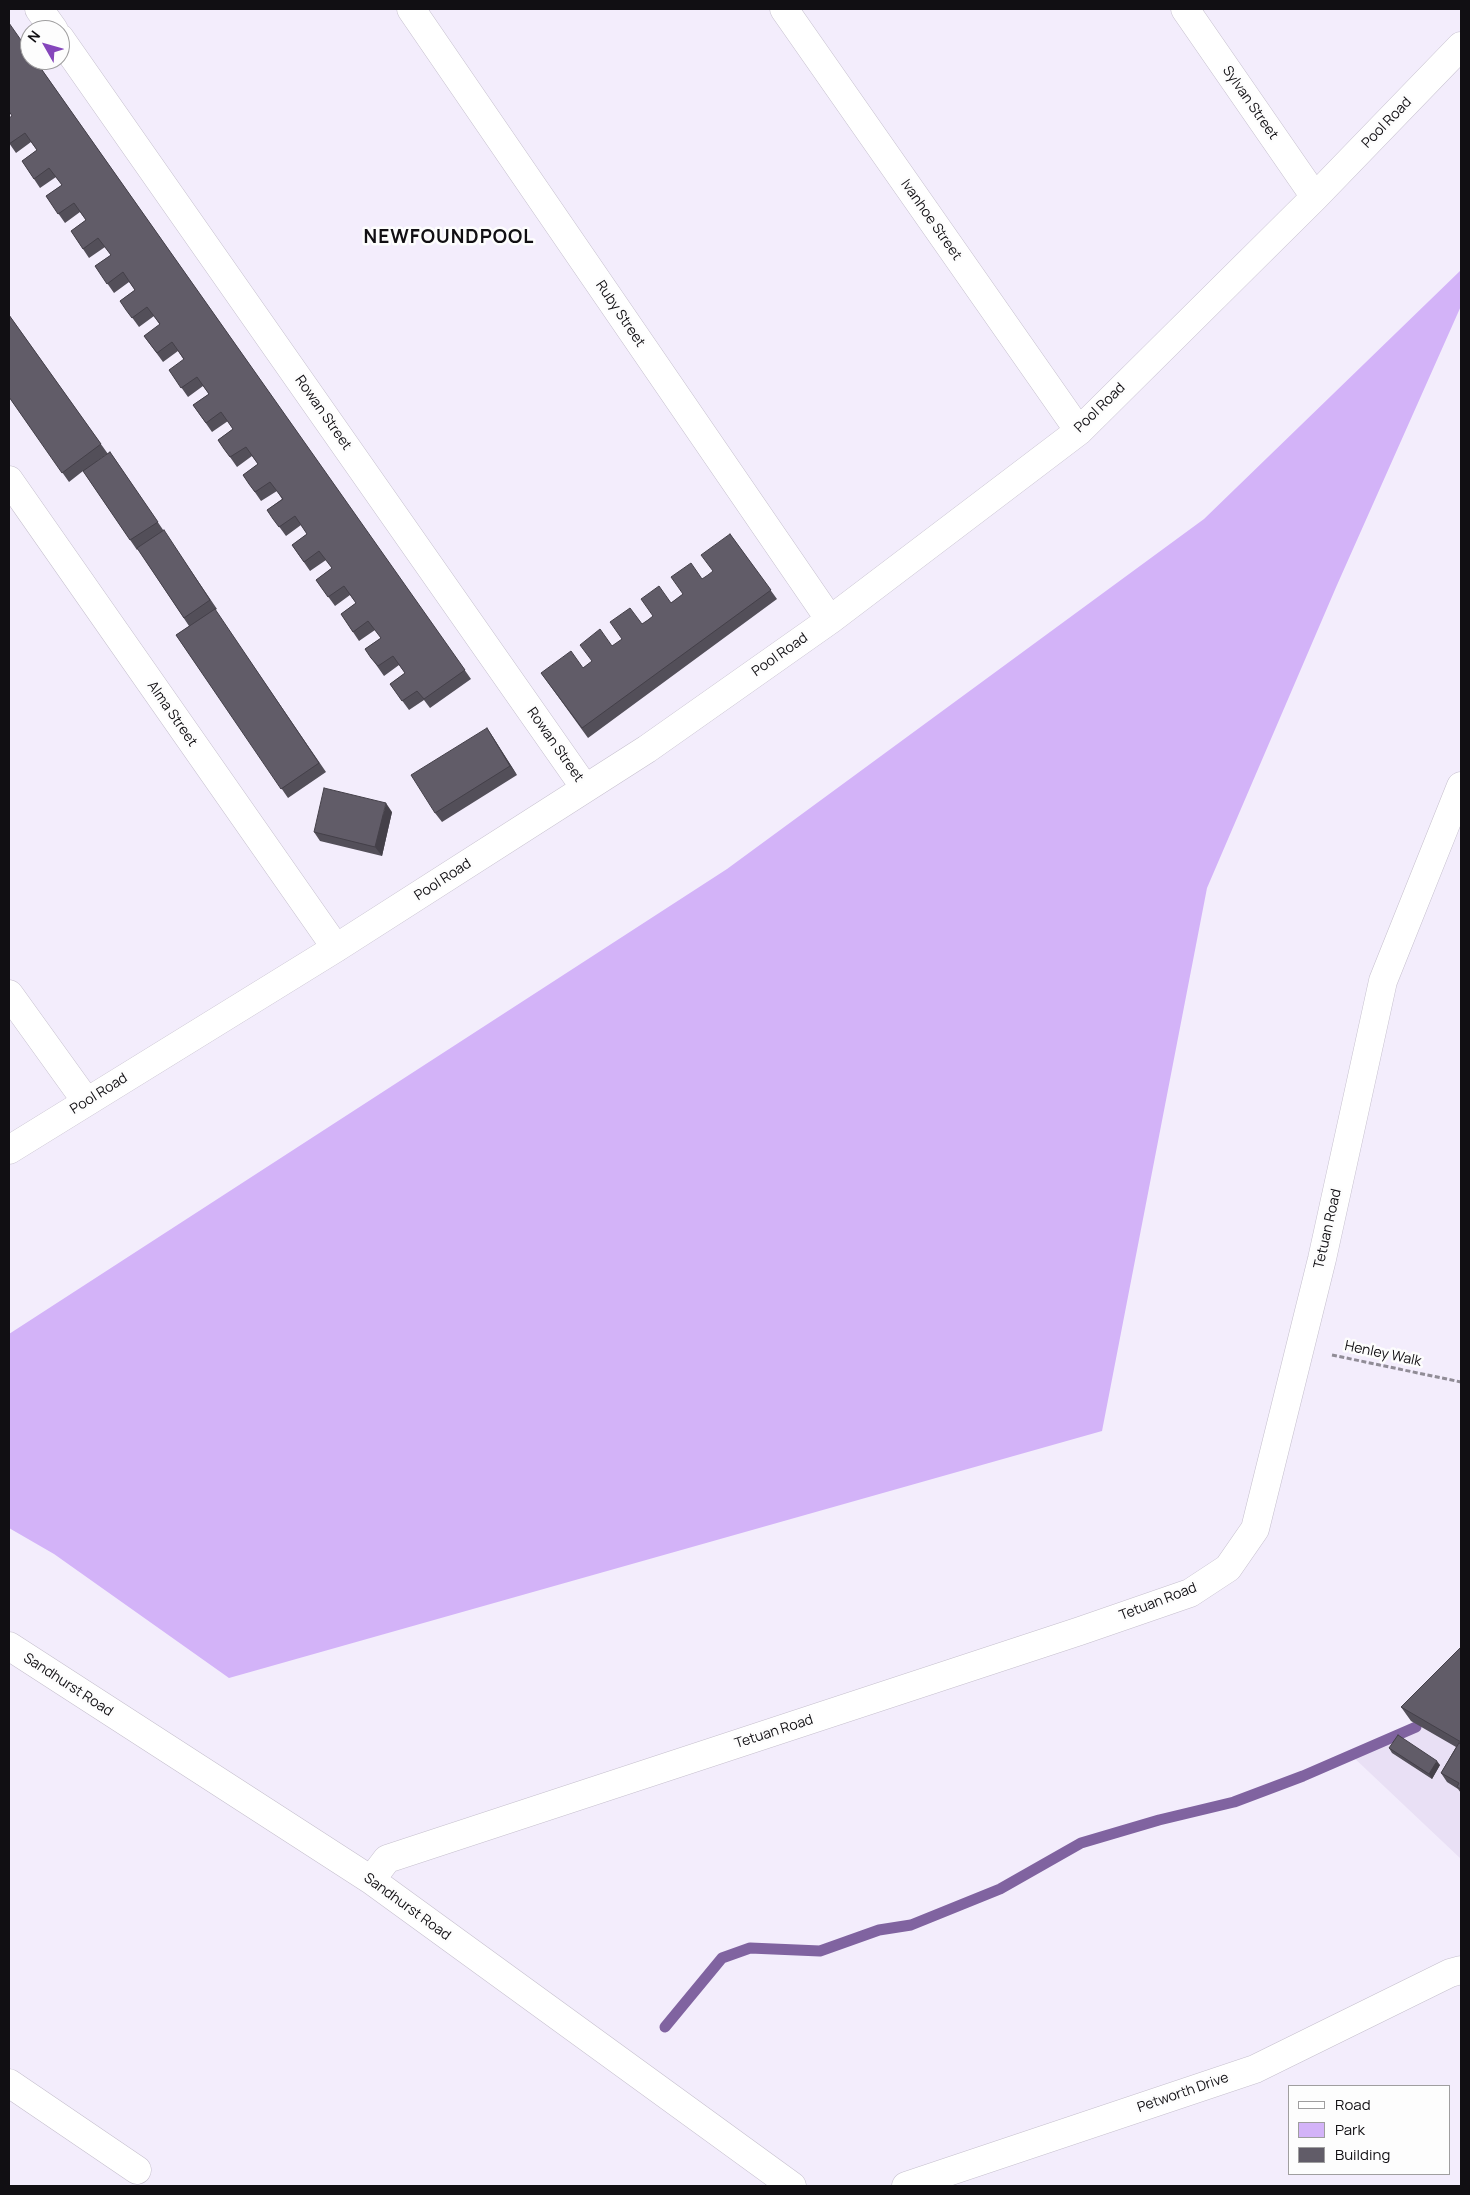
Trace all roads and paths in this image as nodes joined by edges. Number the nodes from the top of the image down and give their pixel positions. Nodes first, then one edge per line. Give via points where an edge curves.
1 (39, 9) edge
2 (411, 9) edge
3 (784, 9) edge
4 (1185, 9) edge
5 (47, 20) edge
6 (1461, 46) edge
7 (70, 52) edge
8 (1316, 197) junction
9 (1078, 431) junction
10 (9, 480) edge
11 (830, 620) junction
12 (1461, 786) edge
13 (585, 788) junction
14 (336, 948) junction
15 (9, 994) edge
16 (86, 1101) junction
17 (9, 1150) edge
18 (1299, 1348) junction
19 (1461, 1382) edge
20 (9, 1646) edge
21 (371, 1880) junction
22 (1457, 1969) edge
23 (9, 2083) edge
24 (137, 2170) dead end
25 (792, 2186) edge
26 (906, 2186) edge

1 - 5 street
2 - 11 street, Ruby Street
3 - 9 street, Ivanhoe Street
4 - 8 street, Sylvan Street
6 - 8 street, Pool Road
7 - 13 street, Rowan Street
8 - 9 street, Pool Road
9 - 11 street, Pool Road
10 - 14 street, Alma Street
11 - 13 street, Pool Road via 647,749
12 - 18 street, Tetuan Road via 1383,981 1322,1259
13 - 14 street, Pool Road
14 - 16 street, Pool Road
15 - 16 street
16 - 17 street, Pool Road
18 - 19 path, Henley Walk
18 - 21 street, Tetuan Road via 1254,1529 1228,1568 1190,1592 387,1859
20 - 21 street, Sandhurst Road
21 - 25 street, Sandhurst Road
22 - 26 street, Petworth Drive via 1255,2069
23 - 24 street

